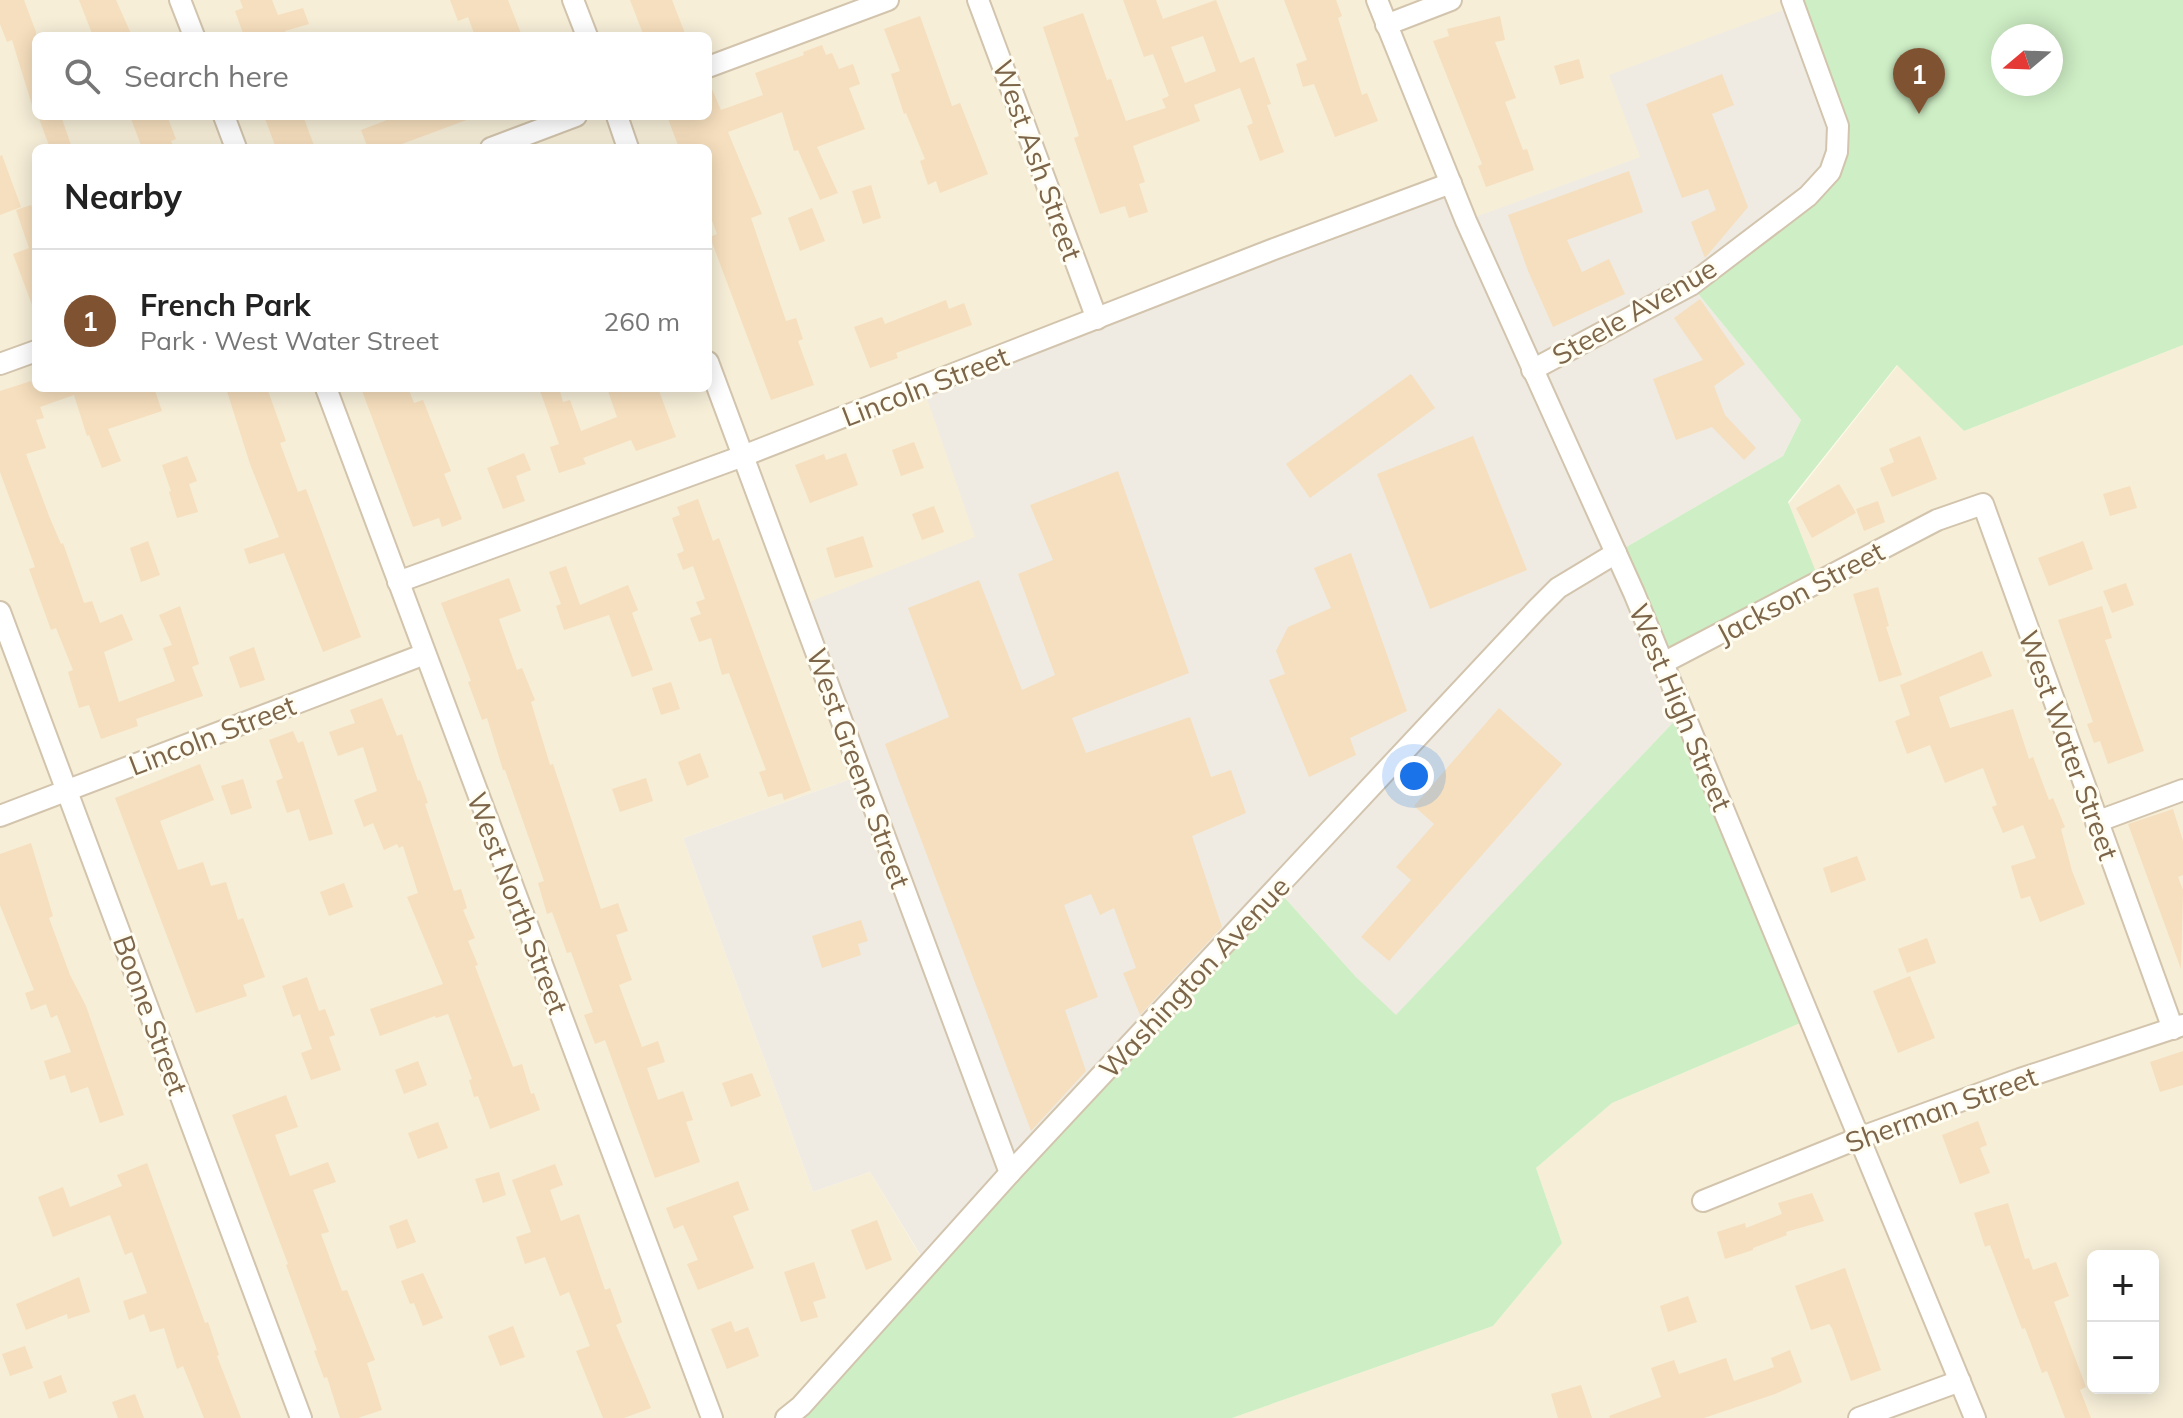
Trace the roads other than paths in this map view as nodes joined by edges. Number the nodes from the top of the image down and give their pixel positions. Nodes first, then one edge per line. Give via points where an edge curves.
1 (180, 0) edge
2 (573, 0) edge
3 (888, 0) edge
4 (978, 0) edge
5 (1377, 0) edge
6 (1451, 0) edge
7 (1792, 0) edge
8 (1386, 25) junction
9 (192, 32) edge
10 (585, 32) edge
11 (712, 66) edge
12 (226, 120) edge
13 (565, 120) edge
14 (618, 120) edge
15 (234, 144) edge
16 (502, 144) edge
17 (627, 144) edge
18 (1451, 183) junction
19 (1097, 319) junction
20 (32, 352) edge
21 (0, 364) edge
22 (1532, 370) junction
23 (712, 373) edge
24 (327, 392) edge
25 (743, 456) junction
26 (1937, 520) joint
27 (1616, 553) junction
28 (398, 582) junction
29 (0, 612) edge
30 (425, 654) junction
31 (1663, 663) junction
32 (67, 790) junction
33 (2183, 790) edge
34 (0, 816) edge
35 (2096, 822) junction
36 (2178, 1027) edge
37 (1859, 1138) junction
38 (1010, 1173) junction
39 (1703, 1201) dead end
40 (1960, 1381) junction
41 (301, 1418) edge
42 (712, 1418) edge
43 (786, 1418) edge
44 (1859, 1418) edge
45 (1975, 1418) edge

1 - 9 street
2 - 10 street
3 - 11 street
4 - 19 street, West Ash Street
5 - 8 street, West High Street
6 - 8 street
7 - 22 street, Steele Avenue via 1838,126 1830,172 1808,196 1691,285
8 - 18 street, West High Street
12 - 15 street
13 - 16 street
14 - 17 street
18 - 19 street, Lincoln Street
18 - 22 street, West High Street
19 - 25 street, Lincoln Street
20 - 21 street
22 - 27 street, West High Street
23 - 25 street, West Greene Street
24 - 28 street, West North Street
25 - 28 street, Lincoln Street
25 - 38 street, West Greene Street
26 - 31 street, Jackson Street
26 - 35 street, West Water Street via 1983,504
27 - 31 street, West High Street
27 - 38 street, Washington Avenue via 1558,588 1537,609
28 - 30 street, West North Street
29 - 32 street, Boone Street
30 - 32 street, Lincoln Street
30 - 42 street, West North Street
31 - 37 street, West High Street
32 - 34 street, Lincoln Street
32 - 41 street, Boone Street
33 - 35 street
35 - 36 street, West Water Street
36 - 37 street, Sherman Street
37 - 39 street, Sherman Street
37 - 40 street, West High Street
38 - 43 street, Washington Avenue
40 - 44 street
40 - 45 street, West High Street

